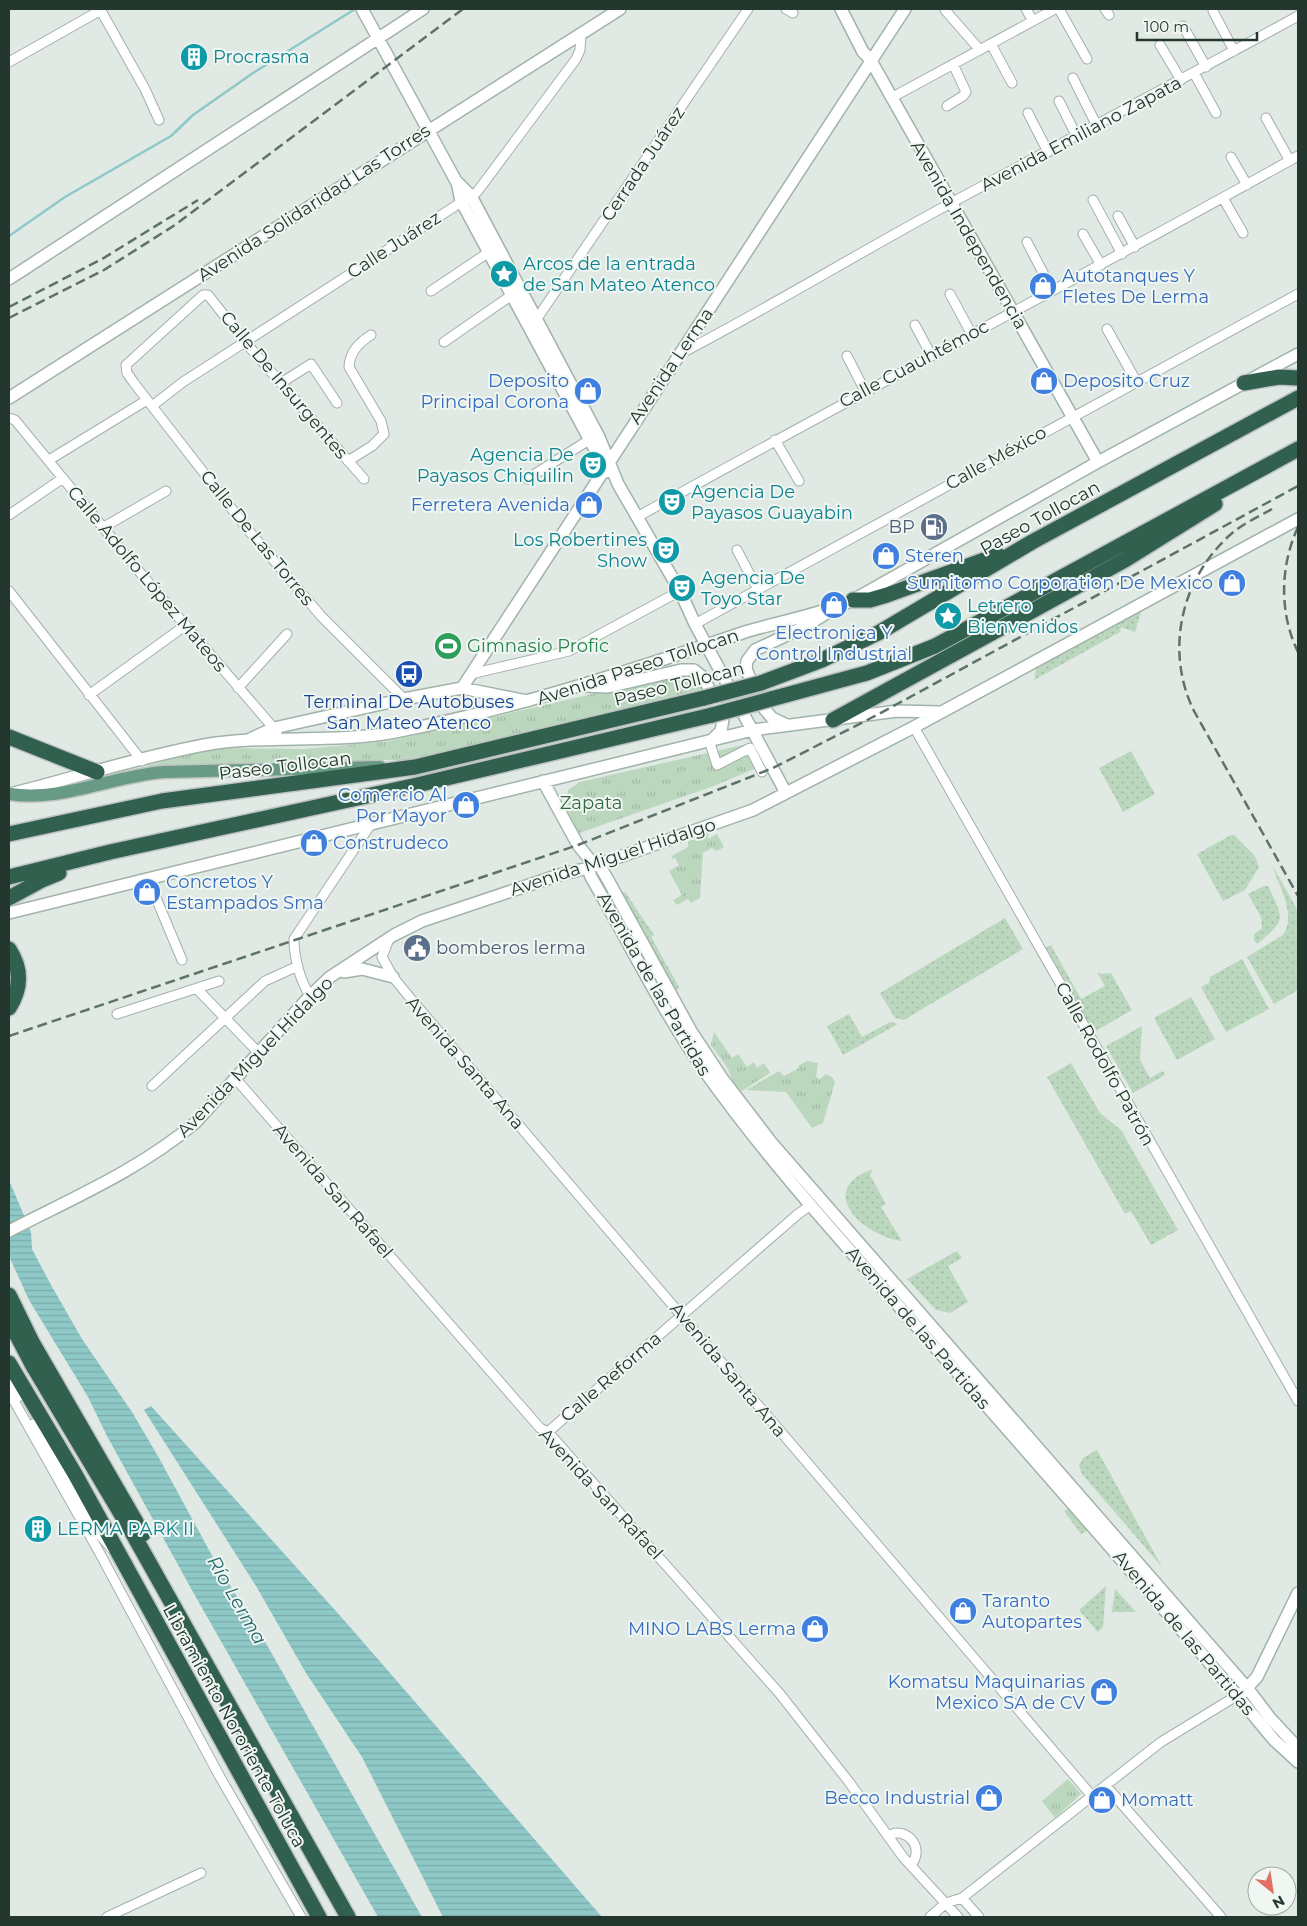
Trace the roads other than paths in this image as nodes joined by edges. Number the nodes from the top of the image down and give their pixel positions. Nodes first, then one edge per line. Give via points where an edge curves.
1 (100, 9) edge
2 (620, 9) edge
3 (748, 9) edge
4 (841, 9) edge
5 (905, 9) edge
6 (1026, 9) edge
7 (1057, 9) edge
8 (1296, 9) edge
9 (365, 10) edge
10 (421, 10) edge
11 (945, 10) dead end
12 (1213, 10) dead end
13 (1298, 14) edge
14 (1033, 21) junction
15 (1183, 26) dead end
16 (582, 33) junction
17 (377, 38) junction
18 (991, 44) junction
19 (1160, 45) dead end
20 (980, 50) junction
21 (1234, 51) junction
22 (868, 58) junction
23 (1087, 59) dead end
24 (9, 62) edge
25 (953, 64) junction
26 (1206, 67) junction
27 (1194, 73) junction
28 (1072, 78) dead end
29 (1181, 80) junction
30 (1012, 83) dead end
31 (891, 98) junction
32 (1059, 101) dead end
33 (947, 106) dead end
34 (1028, 113) dead end
35 (1216, 113) dead end
36 (1266, 118) dead end
37 (159, 120) dead end
38 (1097, 126) junction
39 (428, 131) junction
40 (1077, 137) junction
41 (1048, 152) junction
42 (1298, 156) edge
43 (1231, 157) dead end
44 (1290, 161) junction
45 (1247, 185) junction
46 (1223, 198) junction
47 (466, 199) junction
48 (1093, 200) dead end
49 (951, 203) junction
50 (1118, 216) dead end
51 (1243, 233) dead end
52 (1082, 234) dead end
53 (1027, 242) dead end
54 (1135, 247) junction
55 (489, 252) junction
56 (1122, 254) junction
57 (502, 265) junction
58 (1101, 265) junction
59 (9, 279) edge
60 (1052, 290) junction
61 (431, 291) dead end
62 (950, 294) dead end
63 (1298, 294) edge
64 (512, 295) junction
65 (1013, 311) junction
66 (536, 320) junction
67 (915, 325) dead end
68 (1107, 328) dead end
69 (971, 333) junction
70 (371, 334) dead end
71 (444, 342) dead end
72 (246, 343) junction
73 (680, 354) junction
74 (1298, 354) edge
75 (931, 355) junction
76 (847, 356) dead end
77 (126, 365) joint
78 (1298, 378) edge
79 (1136, 381) junction
80 (281, 383) junction
81 (1244, 383) junction
82 (865, 391) junction
83 (9, 398) edge
84 (1298, 398) edge
85 (150, 403) junction
86 (336, 403) dead end
87 (1072, 416) junction
88 (9, 418) edge
89 (588, 440) junction
90 (775, 440) junction
91 (1294, 451) edge
92 (49, 460) junction
93 (348, 460) junction
94 (1098, 462) junction
95 (607, 464) junction
96 (63, 478) junction
97 (364, 479) dead end
98 (527, 480) dead end
99 (799, 481) dead end
100 (166, 491) dead end
101 (9, 515) edge
102 (637, 517) junction
103 (1298, 519) edge
104 (104, 527) junction
105 (1032, 542) junction
106 (737, 550) dead end
107 (757, 588) junction
108 (680, 591) junction
109 (9, 592) edge
110 (853, 600) junction
111 (833, 609) junction
112 (694, 624) junction
113 (186, 625) junction
114 (287, 634) dead end
115 (706, 646) junction
116 (471, 674) junction
117 (579, 685) junction
118 (238, 688) junction
119 (462, 688) junction
120 (89, 695) junction
121 (404, 699) junction
122 (529, 702) junction
123 (938, 712) junction
124 (833, 720) junction
125 (788, 725) junction
126 (914, 727) junction
127 (274, 728) junction
128 (754, 730) junction
129 (9, 737) edge
130 (711, 740) junction
131 (285, 741) junction
132 (244, 742) junction
133 (142, 761) junction
134 (415, 767) junction
135 (97, 772) junction
136 (762, 772) dead end
137 (543, 781) junction
138 (786, 793) junction
139 (9, 794) edge
140 (371, 824) junction
141 (9, 834) edge
142 (110, 852) junction
143 (592, 864) junction
144 (9, 877) edge
145 (148, 879) junction
146 (9, 898) edge
147 (9, 913) edge
148 (389, 939) junction
149 (9, 950) edge
150 (182, 960) dead end
151 (298, 966) junction
152 (330, 977) junction
153 (393, 977) junction
154 (219, 981) dead end
155 (196, 989) junction
156 (310, 996) junction
157 (12, 1004) edge
158 (117, 1014) dead end
159 (225, 1019) junction
160 (258, 1052) junction
161 (235, 1078) junction
162 (152, 1086) dead end
163 (811, 1205) junction
164 (9, 1231) edge
165 (9, 1295) edge
166 (681, 1315) junction
167 (9, 1320) edge
168 (9, 1363) edge
169 (9, 1382) edge
170 (9, 1392) edge
171 (1298, 1401) edge
172 (548, 1432) junction
173 (116, 1553) junction
174 (161, 1584) junction
175 (1298, 1593) edge
176 (1248, 1688) junction
177 (1238, 1695) junction
178 (1298, 1748) edge
179 (1298, 1762) edge
180 (1106, 1786) junction
181 (1092, 1796) junction
182 (888, 1836) junction
183 (911, 1865) junction
184 (201, 1873) dead end
185 (962, 1898) junction
186 (946, 1904) junction
187 (107, 1917) edge
188 (300, 1917) edge
189 (319, 1917) edge
190 (348, 1917) edge
191 (930, 1917) edge
192 (958, 1917) edge
193 (979, 1917) edge
194 (1221, 1917) edge

1 - 24 street
1 - 37 street
2 - 16 main road, Avenida Solidaridad Las Torres
3 - 66 street, Cerrada Juárez
4 - 22 main road, Avenida Independencia
5 - 22 main road, Avenida Lerma
6 - 14 street
7 - 14 street
7 - 23 street
8 - 13 street
9 - 17 main road
10 - 17 main road
11 - 20 street
12 - 21 street
13 - 21 street, Avenida Emiliano Zapata
14 - 18 street
15 - 26 street
16 - 39 main road, Avenida Solidaridad Las Torres
16 - 47 street, Calle Juárez via 576,58 481,188
17 - 39 main road
17 - 59 main road
18 - 20 street
18 - 30 street
19 - 29 street
20 - 25 street
21 - 26 street, Avenida Emiliano Zapata
22 - 31 main road, Avenida Independencia
22 - 73 main road, Avenida Lerma
25 - 31 street
25 - 33 street via 966,94
26 - 27 street, Avenida Emiliano Zapata
27 - 29 street, Avenida Emiliano Zapata
27 - 35 street
28 - 38 street
29 - 38 street, Avenida Emiliano Zapata
31 - 49 main road, Avenida Independencia
32 - 40 street
34 - 41 street
36 - 44 street
38 - 40 street, Avenida Emiliano Zapata
39 - 47 main road
39 - 83 main road, Avenida Solidaridad Las Torres
40 - 41 street, Avenida Emiliano Zapata
41 - 49 street, Avenida Emiliano Zapata
42 - 44 street, Calle Cuauhtémoc
43 - 45 street
44 - 45 street, Calle Cuauhtémoc
45 - 46 street, Calle Cuauhtémoc
46 - 51 street
46 - 54 street, Calle Cuauhtémoc
47 - 55 main road
47 - 57 main road
47 - 72 street, Calle Juárez
48 - 56 street
49 - 65 main road, Avenida Independencia
49 - 73 street, Avenida Emiliano Zapata
50 - 54 street
52 - 58 street
53 - 60 street
54 - 56 street, Calle Cuauhtémoc
55 - 57 main road
55 - 61 street
56 - 58 street, Calle Cuauhtémoc
57 - 64 main road
57 - 66 main road
58 - 60 street, Calle Cuauhtémoc
60 - 65 street, Calle Cuauhtémoc
62 - 69 street
63 - 79 street, Calle México
64 - 71 street
64 - 89 main road
65 - 69 street, Calle Cuauhtémoc
65 - 87 main road, Avenida Independencia
66 - 95 main road
67 - 75 street
68 - 79 street
69 - 75 street, Calle Cuauhtémoc
70 - 93 street via 349,357 349,366 384,426 384,434 382,439
72 - 77 street, Calle De Insurgentes via 211,296 203,295
72 - 80 street, Calle De Insurgentes
72 - 85 street, Calle Juárez
73 - 95 main road, Avenida Lerma
74 - 81 main road, Avenida Paseo Tollocan
75 - 82 street, Calle Cuauhtémoc
76 - 82 street
77 - 85 street, Calle De Las Torres via 127,373
78 - 81 highway via 1279,377
79 - 87 street, Calle México
80 - 86 street via 311,364
80 - 93 street, Calle De Insurgentes
81 - 94 main road, Avenida Paseo Tollocan
82 - 90 street, Calle Cuauhtémoc
84 - 105 highway, Paseo Tollocan
85 - 92 street, Calle Juárez
85 - 121 street, Calle De Las Torres via 249,532 321,616
87 - 94 main road, Avenida Independencia
87 - 107 street, Calle México
88 - 92 street, Calle Adolfo López Mateos via 15,420
89 - 95 main road
89 - 98 street
90 - 99 street
90 - 102 street, Calle Cuauhtémoc
91 - 124 highway via 1125,560
91 - 142 highway, Paseo Tollocan, bridge via 935,646 867,673 712,715 417,785
92 - 96 street, Calle Adolfo López Mateos
93 - 97 street, Calle De Insurgentes
94 - 110 main road, Avenida Paseo Tollocan
95 - 102 main road
95 - 116 main road, Avenida Lerma
96 - 101 street
96 - 104 street, Calle Adolfo López Mateos
100 - 104 street
102 - 108 main road
103 - 123 main road
104 - 113 street, Calle Adolfo López Mateos
105 - 110 highway via 886,595 870,600
105 - 134 highway, Paseo Tollocan, bridge via 880,632 822,660 761,683
106 - 107 street
107 - 112 street, Calle México
108 - 112 main road
108 - 116 street via 569,652
109 - 120 street
110 - 111 main road, Avenida Paseo Tollocan
111 - 115 main road, Avenida Paseo Tollocan via 777,622
111 - 125 main road via 755,650 748,657 746,669 762,706 772,718
112 - 115 main road
113 - 118 street, Calle Adolfo López Mateos
113 - 120 street
114 - 118 street
115 - 117 main road, Avenida Paseo Tollocan
115 - 128 main road
116 - 119 main road, Avenida Lerma
117 - 122 main road, Avenida Paseo Tollocan
117 - 130 main road via 608,687 681,670 694,670 704,678 723,719 721,730
118 - 127 street, Calle Adolfo López Mateos
119 - 121 main road
119 - 122 main road
120 - 133 street
121 - 127 main road
122 - 131 main road, Avenida Paseo Tollocan via 394,732
123 - 124 main road via 898,711
123 - 126 main road
124 - 125 main road
125 - 128 main road
126 - 138 main road
126 - 171 street, Calle Rodolfo Patrón
127 - 131 street, Calle Adolfo López Mateos
127 - 132 main road
128 - 130 main road
128 - 138 main road
129 - 135 highway
130 - 136 street via 717,765 750,748
130 - 137 main road
131 - 132 main road, Avenida Paseo Tollocan
132 - 133 main road, Avenida Paseo Tollocan via 204,745
133 - 135 main road, Avenida Paseo Tollocan
134 - 139 main road via 164,772 45,796
134 - 141 highway, Paseo Tollocan via 162,800
135 - 139 main road, Avenida Paseo Tollocan
137 - 140 main road
137 - 143 main road, Avenida de las Partidas
138 - 143 main road, Avenida Miguel Hidalgo via 738,816
140 - 145 main road
140 - 151 street via 294,939
142 - 144 highway, Paseo Tollocan
142 - 146 highway via 42,880
143 - 148 main road, Avenida Miguel Hidalgo via 445,911
143 - 163 main road, Avenida de las Partidas via 688,1047 726,1100
143 - 176 main road, Avenida de las Partidas via 690,1031 754,1120
145 - 147 main road
145 - 150 street
148 - 152 main road, Avenida Miguel Hidalgo
148 - 153 street, Avenida Santa Ana via 382,957
149 - 157 highway via 18,976 18,991
151 - 156 street via 304,988
151 - 159 street via 265,981
152 - 153 main road via 353,969
152 - 156 main road, Avenida Miguel Hidalgo
153 - 166 street, Avenida Santa Ana
154 - 155 street
155 - 158 street
155 - 159 street
156 - 160 main road, Avenida Miguel Hidalgo
159 - 160 street
159 - 162 street
160 - 161 main road, Avenida Miguel Hidalgo
161 - 164 main road, Avenida Miguel Hidalgo via 195,1123 174,1141 108,1182
161 - 172 street, Avenida San Rafael via 540,1428
163 - 166 street, Calle Reforma
163 - 177 main road, Avenida de las Partidas
165 - 174 highway via 32,1342 130,1508 160,1571
166 - 172 street, Calle Reforma
166 - 181 street, Avenida Santa Ana
167 - 174 highway, Libramiento Nororiente Toluca
168 - 173 highway, Libramiento Nororiente Toluca
169 - 173 street via 99,1534
170 - 188 street
172 - 182 street, Avenida San Rafael via 780,1694
173 - 189 highway, Libramiento Nororiente Toluca
174 - 190 highway, Libramiento Nororiente Toluca
175 - 176 main road via 1257,1677
176 - 177 main road
176 - 178 main road, Avenida de las Partidas
177 - 179 main road, Avenida de las Partidas via 1274,1740
177 - 180 street via 1172,1735
180 - 181 street
180 - 194 street
181 - 185 street
182 - 183 street, Avenida San Rafael
182 - 183 street via 901,1834 916,1844 918,1851
183 - 186 street, Avenida San Rafael
184 - 187 street
185 - 186 street
185 - 193 street
186 - 191 street
186 - 192 street, Avenida San Rafael

